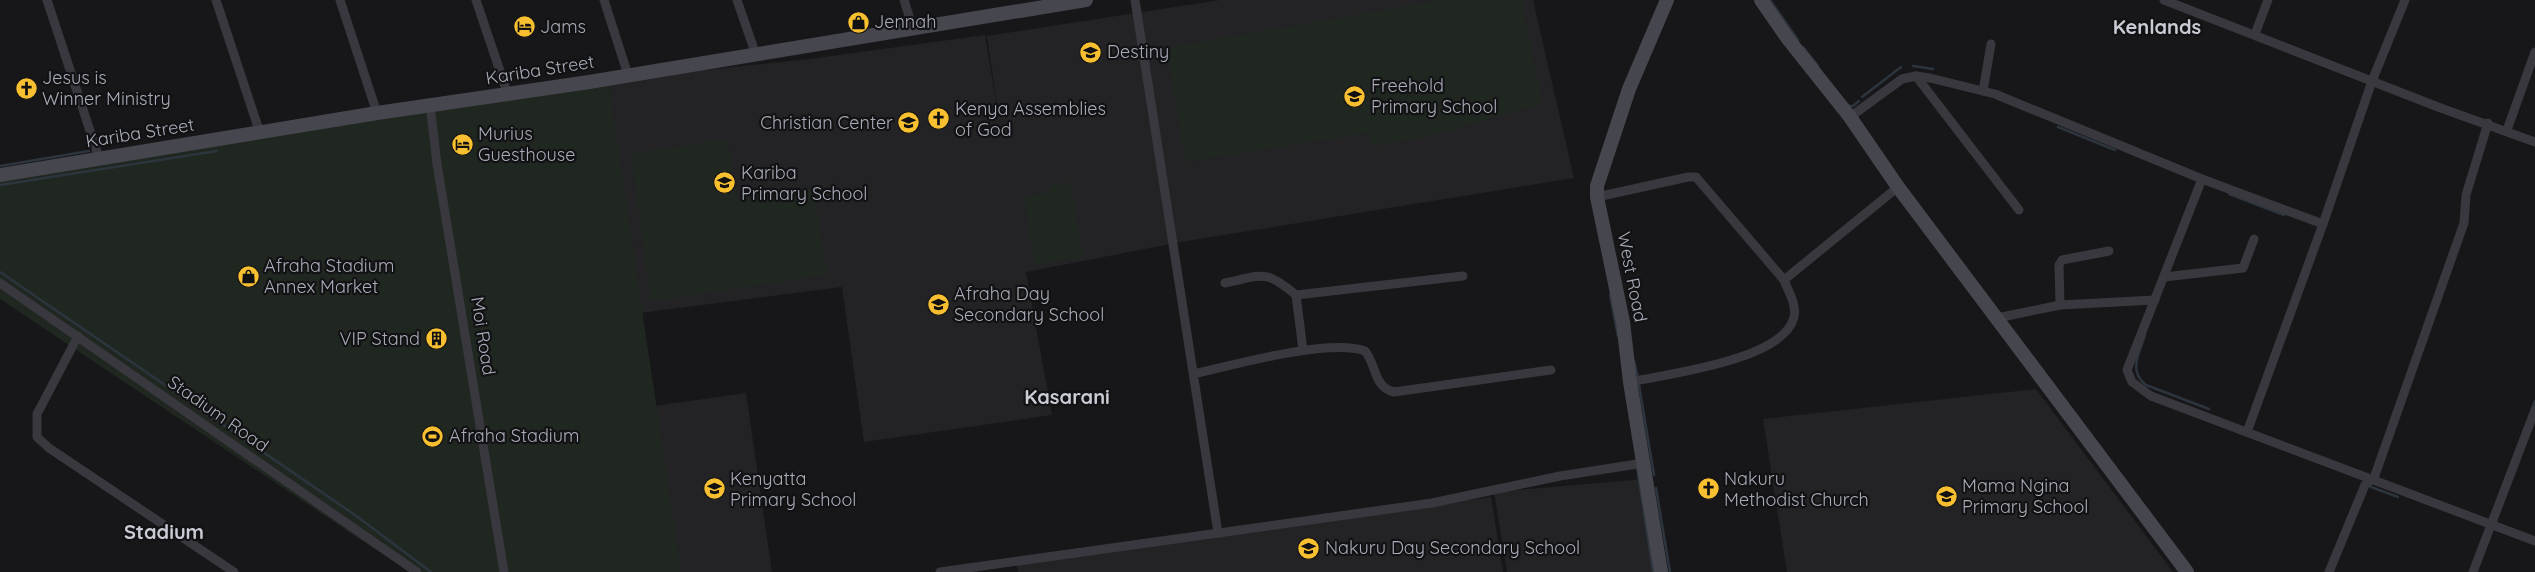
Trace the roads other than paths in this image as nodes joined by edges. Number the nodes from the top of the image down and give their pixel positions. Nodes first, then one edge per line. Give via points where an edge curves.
1 (47, 0) edge
2 (216, 0) edge
3 (340, 0) edge
4 (476, 0) edge
5 (604, 0) edge
6 (737, 0) edge
7 (904, 0) edge
8 (1086, 0) edge
9 (1135, 0) edge
10 (1667, 0) edge
11 (1761, 0) edge
12 (2164, 0) edge
13 (2268, 0) edge
14 (2405, 0) edge
15 (913, 29) junction
16 (2255, 34) junction
17 (1991, 44) dead end
18 (2535, 52) edge
19 (756, 54) junction
20 (628, 75) junction
21 (1916, 76) junction
22 (2372, 81) junction
23 (1983, 90) junction
24 (508, 95) junction
25 (430, 105) junction
26 (377, 113) junction
27 (1850, 117) junction
28 (2488, 124) junction
29 (2507, 130) junction
30 (260, 133) junction
31 (2535, 142) edge
32 (99, 158) junction
33 (0, 175) edge
34 (2202, 179) junction
35 (1898, 187) junction
36 (1597, 197) junction
37 (2019, 210) dead end
38 (2323, 224) junction
39 (2254, 239) dead end
40 (2109, 251) dead end
41 (1463, 276) dead end
42 (2164, 277) junction
43 (1784, 280) junction
44 (0, 283) edge
45 (1225, 283) dead end
46 (1296, 295) junction
47 (2155, 300) junction
48 (2060, 305) junction
49 (1996, 318) junction
50 (78, 336) junction
51 (1304, 350) junction
52 (1551, 370) dead end
53 (1194, 374) junction
54 (1630, 382) junction
55 (2535, 410) edge
56 (2247, 432) junction
57 (1644, 463) junction
58 (2374, 478) junction
59 (2492, 524) junction
60 (1218, 534) junction
61 (2535, 541) edge
62 (234, 572) edge
63 (417, 572) edge
64 (504, 572) edge
65 (940, 572) edge
66 (1661, 572) edge
67 (2187, 572) edge
68 (2330, 572) edge
69 (2473, 572) edge

1 - 32 street
2 - 30 street
3 - 26 street
4 - 24 street
5 - 20 street
6 - 19 street
7 - 15 street
8 - 15 street, Kariba Street
9 - 53 street
10 - 36 street, West Road via 1629,89 1599,177
11 - 27 street
12 - 16 street
13 - 16 street
14 - 22 street
15 - 19 street, Kariba Street
16 - 22 street
17 - 23 street
18 - 29 street
19 - 20 street, Kariba Street
20 - 24 street, Kariba Street
21 - 23 street
21 - 27 street via 1892,85
21 - 37 street
22 - 28 street
22 - 38 street
23 - 34 street
24 - 25 street, Kariba Street
25 - 26 street, Kariba Street
25 - 64 street, Moi Road
26 - 30 street, Kariba Street
27 - 35 street
28 - 29 street
28 - 58 street via 2466,195 2464,223
29 - 31 street
30 - 32 street, Kariba Street
32 - 33 street, Kariba Street
34 - 38 street
34 - 42 street
35 - 43 street
35 - 49 street
36 - 43 street via 1688,177 1698,178
36 - 54 street, West Road via 1623,322
38 - 56 street
39 - 42 street via 2244,268
40 - 48 street via 2062,260 2059,265
41 - 46 street
42 - 47 street
43 - 54 street via 1794,309 1793,319 1784,333 1766,348 1710,365
44 - 50 street, Stadium Road
45 - 46 street via 1266,275 1280,281
46 - 51 street
47 - 48 street
47 - 56 street via 2127,370 2132,382 2151,396
48 - 49 street
49 - 67 street
50 - 62 street via 37,414 37,437
50 - 63 street, Stadium Road
51 - 52 street via 1365,350 1376,376 1394,392
51 - 53 street
53 - 60 street
54 - 57 street, West Road
55 - 59 street
56 - 58 street
57 - 60 street via 1560,476 1432,503
57 - 66 street, West Road
58 - 59 street
58 - 68 street via 2365,485
59 - 61 street
59 - 69 street
60 - 65 street

